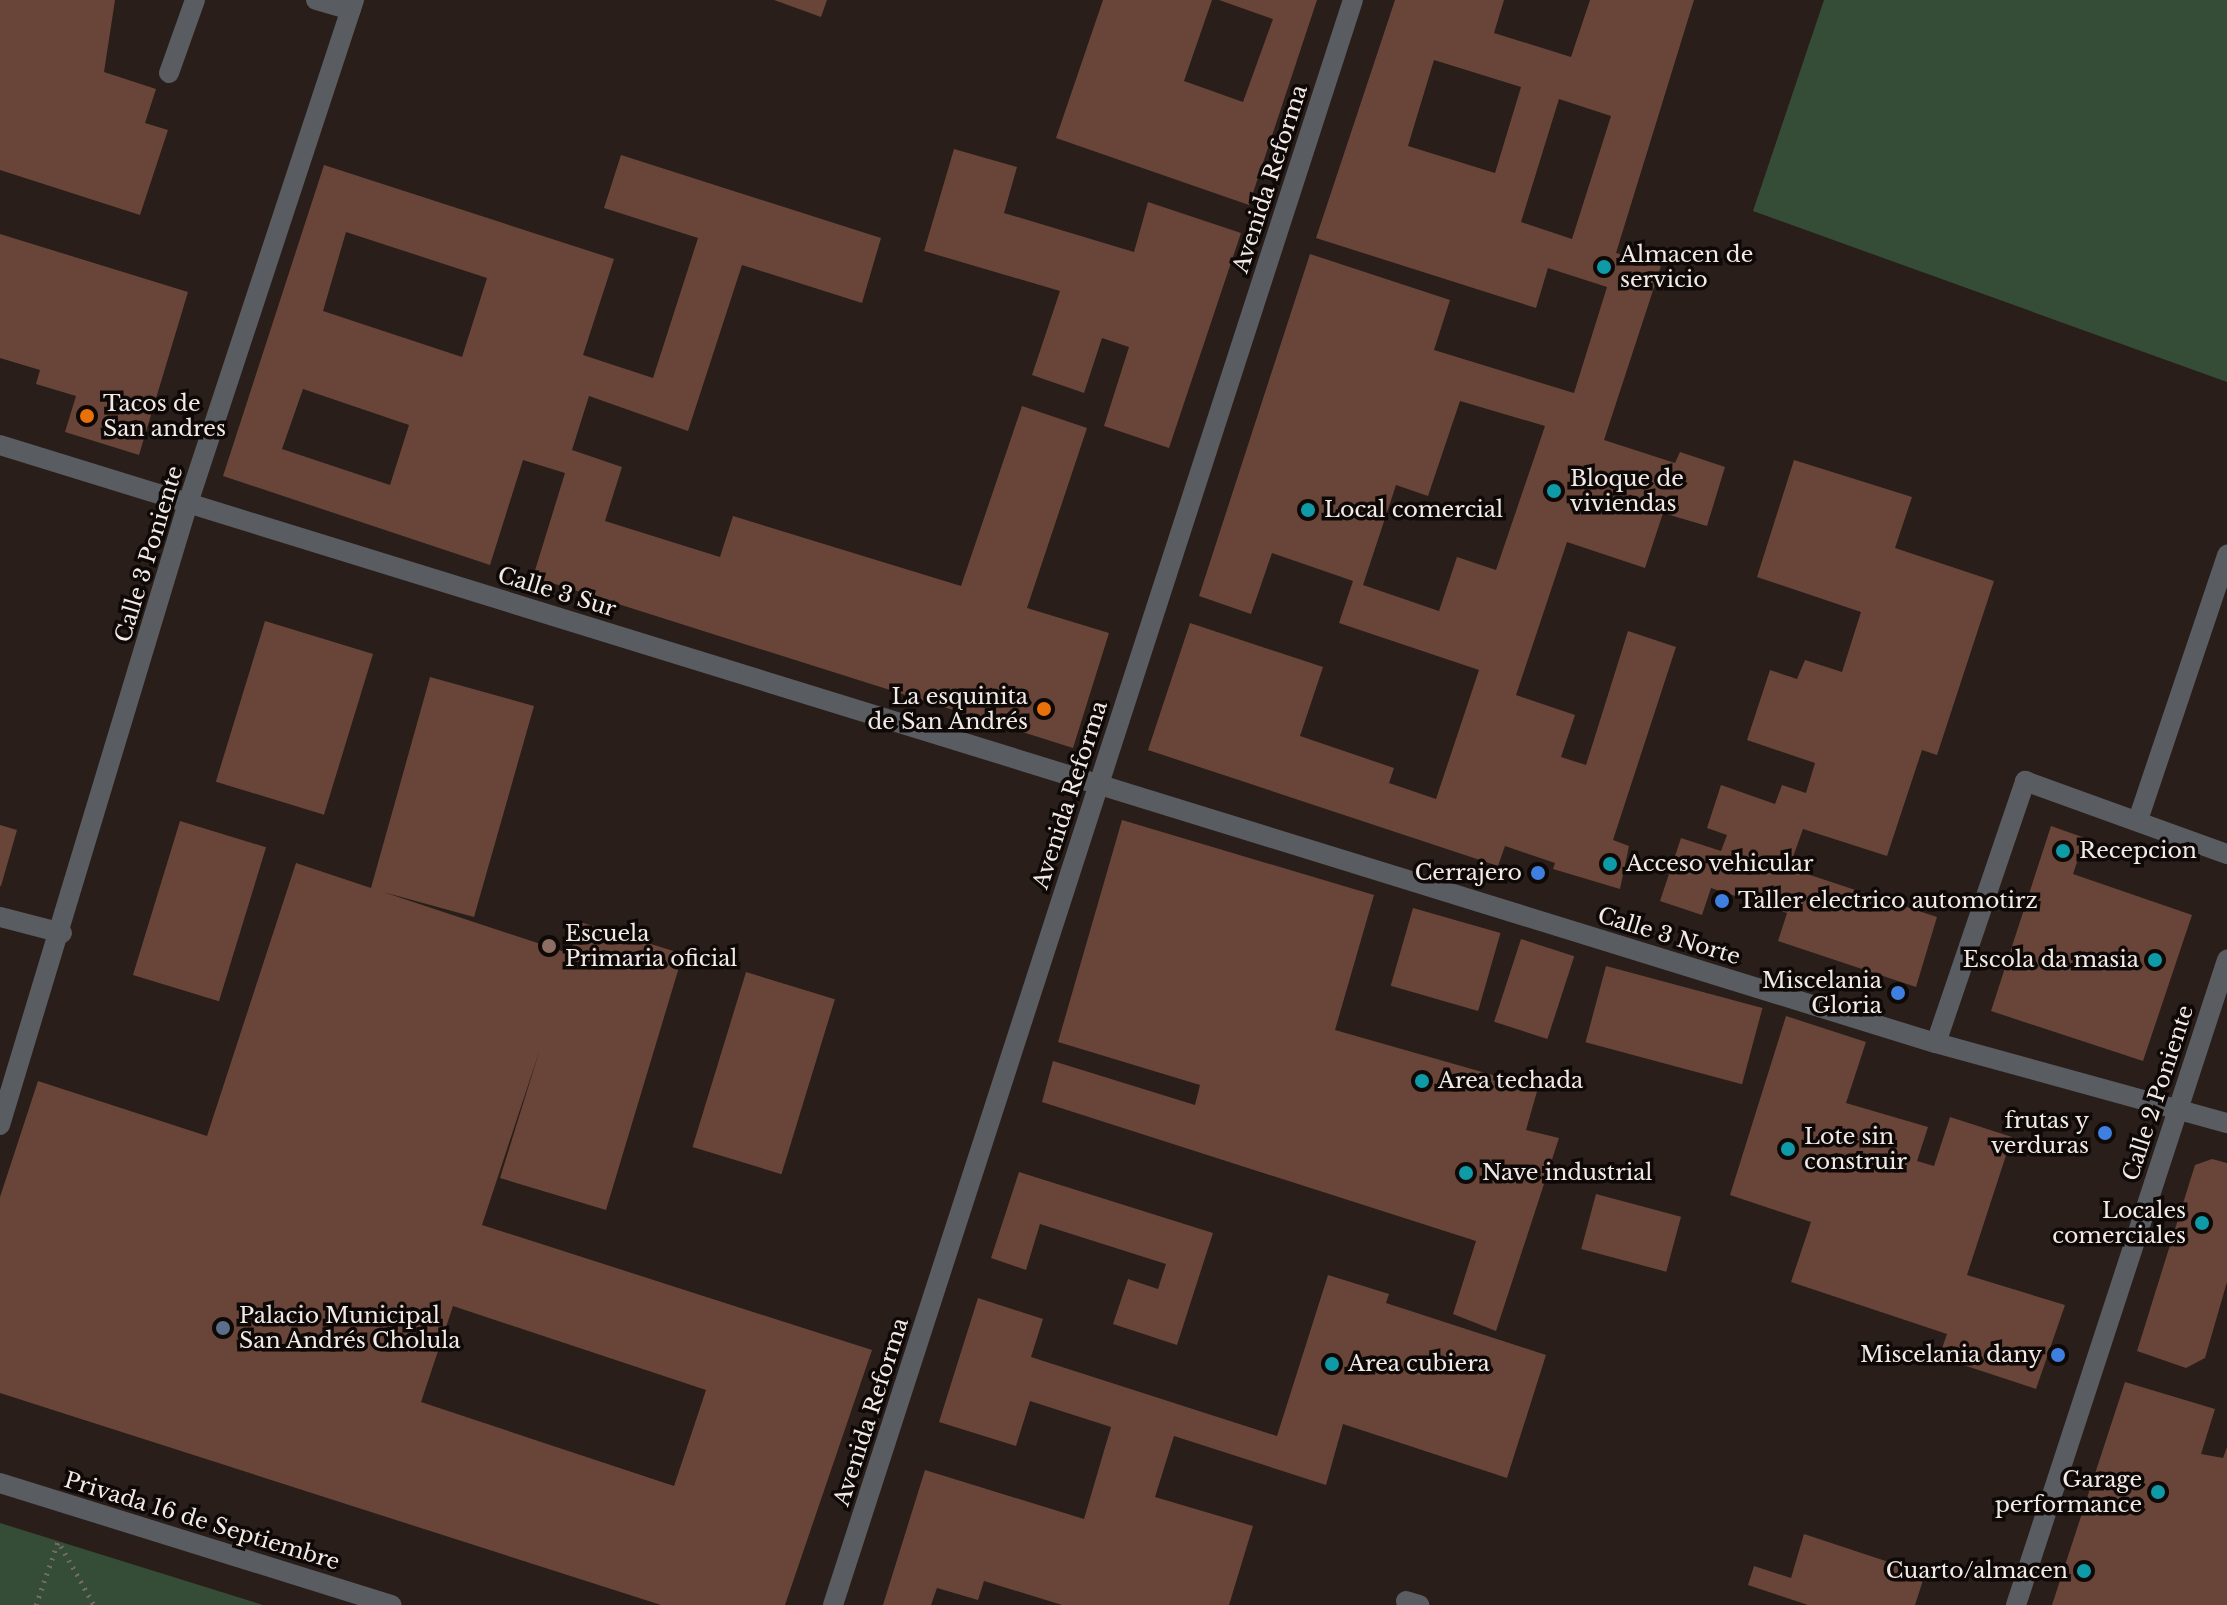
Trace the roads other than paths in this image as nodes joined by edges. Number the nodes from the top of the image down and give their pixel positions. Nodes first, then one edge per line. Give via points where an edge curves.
1 (195, 0) edge
2 (316, 0) edge
3 (1353, 0) edge
4 (353, 5) edge
5 (169, 73) dead end
6 (0, 445) edge
7 (188, 503) junction
8 (2227, 555) edge
9 (1098, 786) junction
10 (2138, 820) junction
11 (2227, 854) edge
12 (0, 917) edge
13 (62, 933) junction
14 (2227, 960) edge
15 (1936, 1043) junction
16 (2178, 1108) junction
17 (2227, 1123) edge
18 (0, 1125) edge
19 (0, 1483) edge
20 (391, 1605) edge
21 (833, 1605) edge
22 (2016, 1605) edge

1 - 5 street
2 - 4 street
3 - 9 street, Avenida Reforma
4 - 7 street, Calle 3 Poniente
6 - 7 street, Calle 3 Sur
7 - 9 street, Calle 3 Sur
7 - 13 street, Calle 3 Poniente
8 - 10 street
9 - 15 street, Calle 3 Norte
9 - 21 street, Avenida Reforma
10 - 11 street
10 - 15 street via 2025,781
12 - 13 street
13 - 18 street, Calle 3 Poniente
14 - 16 street, Calle 2 Poniente
15 - 16 street, Calle 3 Norte
16 - 17 street, Calle 3 Norte
16 - 22 street, Calle 2 Poniente
19 - 20 street, Privada 16 de Septiembre

